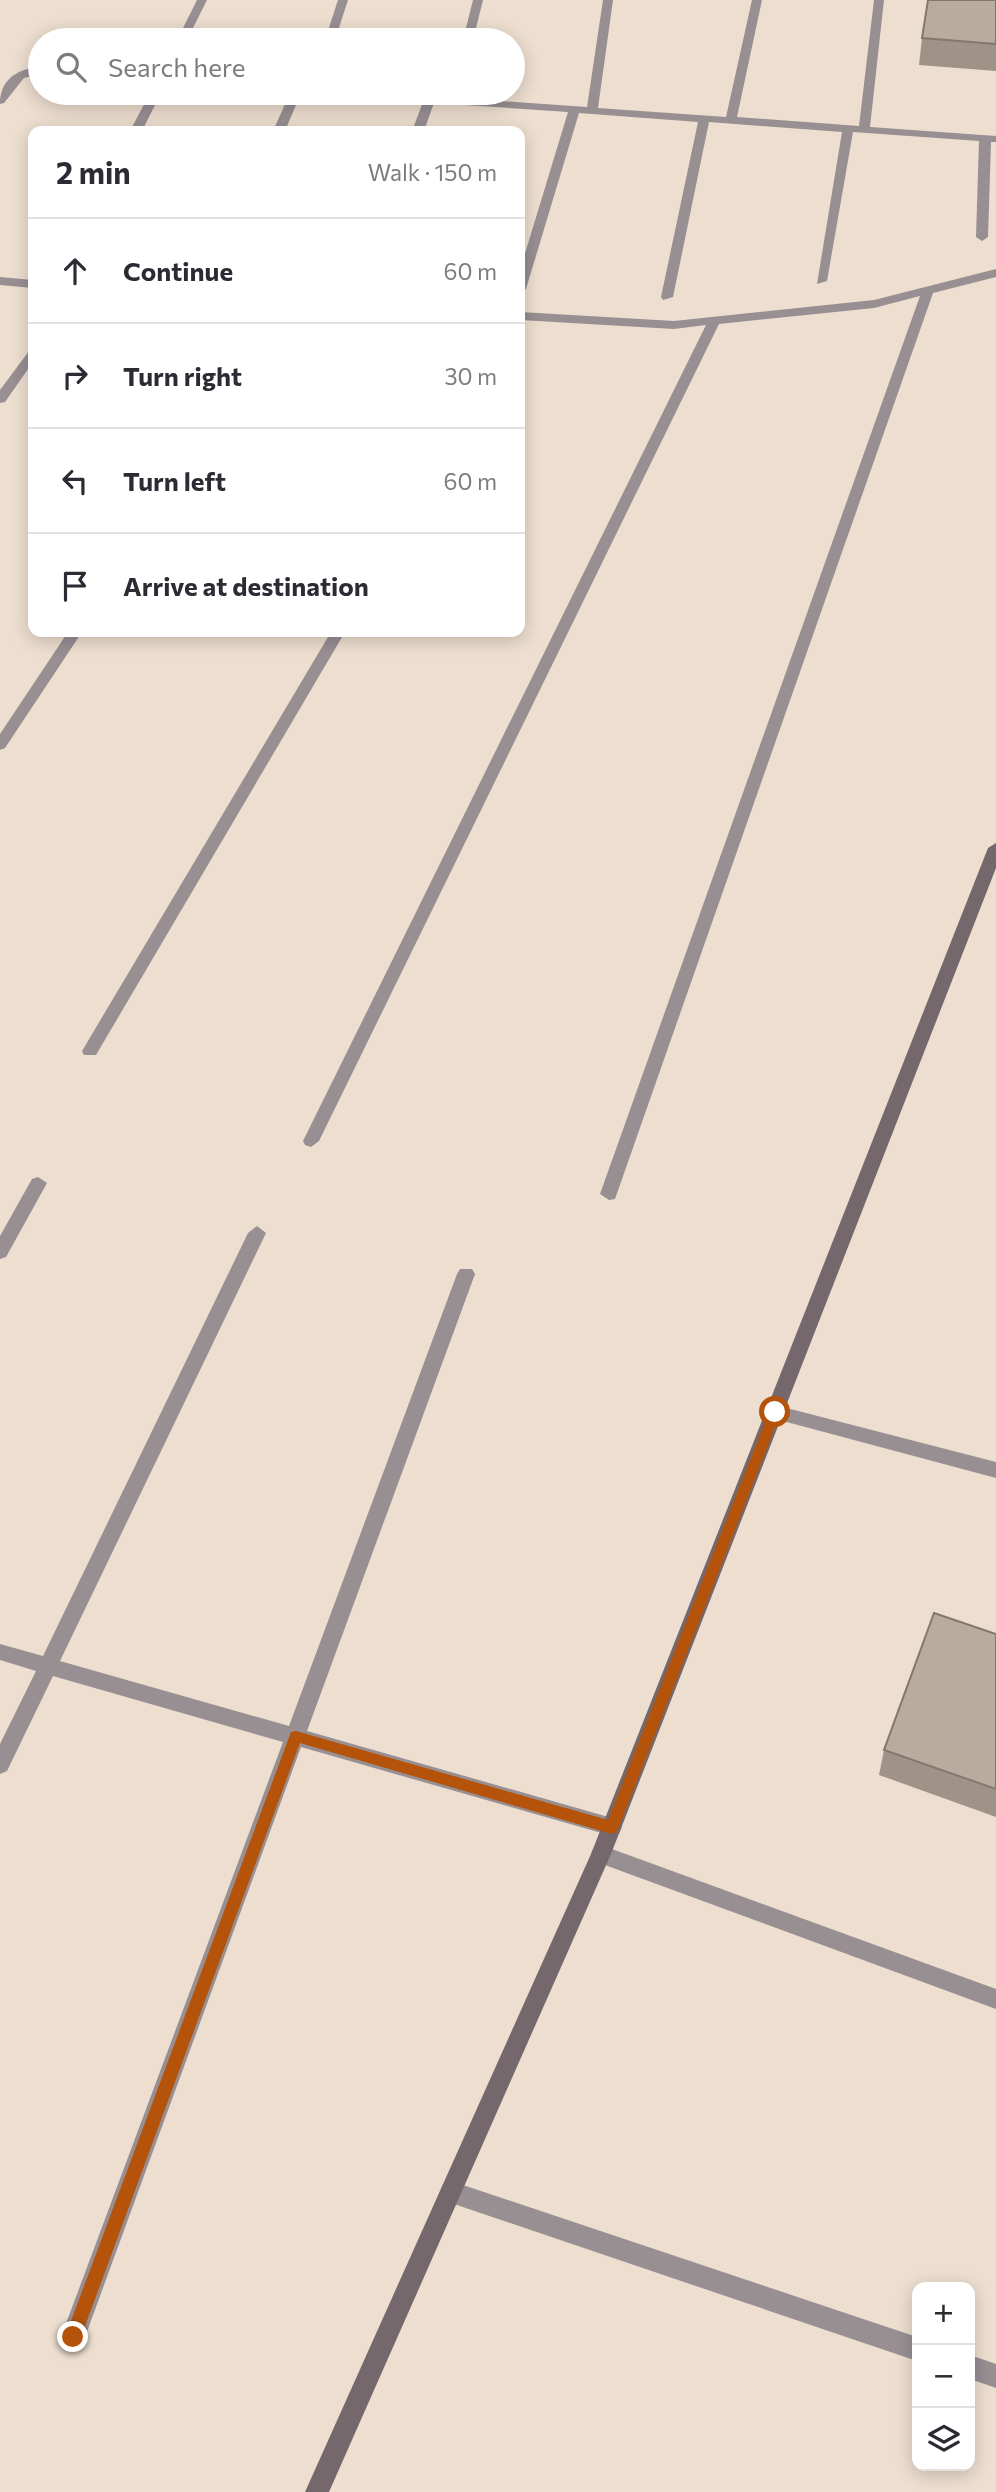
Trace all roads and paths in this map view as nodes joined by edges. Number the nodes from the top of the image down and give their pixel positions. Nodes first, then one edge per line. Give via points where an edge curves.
1 (202, 0) edge
2 (343, 0) edge
3 (478, 0) edge
4 (608, 0) edge
5 (757, 0) edge
6 (878, 0) edge
7 (188, 28) edge
8 (334, 28) edge
9 (471, 28) edge
10 (28, 72) edge
11 (0, 101) edge
12 (525, 104) edge
13 (149, 105) edge
14 (290, 105) edge
15 (428, 105) edge
16 (575, 109) junction
17 (592, 110) junction
18 (704, 118) junction
19 (731, 120) junction
20 (138, 126) edge
21 (281, 126) edge
22 (420, 126) edge
23 (848, 129) junction
24 (864, 130) junction
25 (991, 139) edge
26 (982, 237) dead end
27 (525, 273) edge
28 (996, 273) edge
29 (0, 281) edge
30 (821, 281) dead end
31 (28, 284) edge
32 (928, 290) junction
33 (667, 297) dead end
34 (525, 318) edge
35 (714, 321) junction
36 (28, 361) edge
37 (0, 399) edge
38 (72, 637) edge
39 (335, 637) edge
40 (0, 745) edge
41 (996, 848) edge
42 (90, 1051) dead end
43 (311, 1141) dead end
44 (38, 1183) dead end
45 (609, 1194) dead end
46 (257, 1233) dead end
47 (0, 1252) edge
48 (466, 1274) dead end
49 (775, 1412) junction
50 (996, 1470) edge
51 (0, 1652) edge
52 (48, 1666) junction
53 (296, 1736) junction
54 (0, 1765) edge
55 (612, 1828) junction
56 (601, 1854) junction
57 (996, 1999) edge
58 (451, 2192) junction
59 (73, 2337) dead end
60 (912, 2347) edge
61 (975, 2369) edge
62 (996, 2376) edge
63 (317, 2492) edge

1 - 7 street
2 - 8 street
3 - 9 street
4 - 17 street
5 - 19 street
6 - 24 street
10 - 11 street via 13,79
12 - 16 street
13 - 20 street
14 - 21 street
15 - 22 street
16 - 17 street
16 - 27 street
17 - 18 street
18 - 19 street
18 - 33 street
19 - 23 street
23 - 24 street
23 - 30 street
24 - 25 street
25 - 26 street
28 - 32 street
29 - 31 street
32 - 35 street via 874,304
32 - 45 street
34 - 35 street via 674,325
35 - 43 street
36 - 37 street
38 - 40 street
39 - 42 street
41 - 49 street
44 - 47 street
46 - 52 street
48 - 53 street
49 - 50 street
49 - 55 street
51 - 52 street
52 - 53 street
52 - 54 street
53 - 55 street
53 - 59 street
55 - 56 street
56 - 57 street
56 - 58 street
58 - 60 street
58 - 63 street
61 - 62 street

